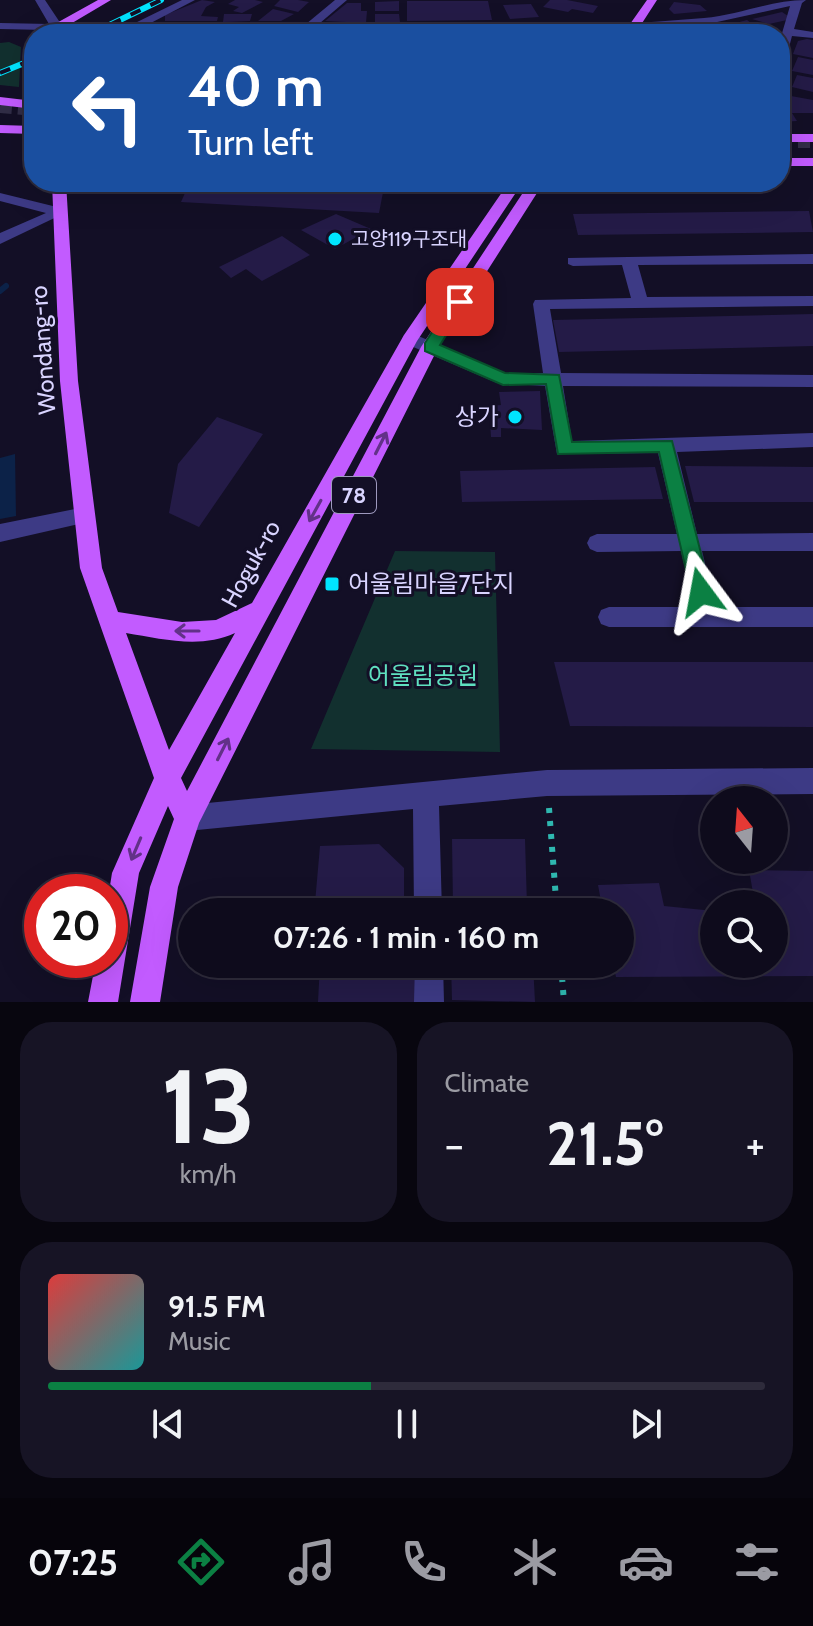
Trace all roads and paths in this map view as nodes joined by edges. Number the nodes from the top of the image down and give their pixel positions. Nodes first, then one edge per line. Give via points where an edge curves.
1 (40, 0) edge
2 (106, 0) edge
3 (190, 0) edge
4 (342, 0) edge
5 (638, 0) edge
6 (652, 0) edge
7 (799, 1) edge
8 (53, 24) edge
9 (66, 24) edge
10 (142, 24) edge
11 (313, 24) edge
12 (628, 24) edge
13 (630, 24) edge
14 (677, 24) edge
15 (790, 24) edge
16 (1, 26) edge
17 (24, 28) edge
18 (790, 32) edge
19 (813, 35) edge
20 (0, 101) edge
21 (24, 104) edge
22 (0, 129) edge
23 (24, 130) edge
24 (790, 138) edge
25 (813, 138) edge
26 (790, 162) edge
27 (813, 162) edge
28 (59, 192) edge
29 (509, 192) edge
30 (530, 192) edge
31 (2, 199) edge
32 (60, 212) junction
33 (492, 218) junction
34 (500, 238) junction
35 (0, 239) edge
36 (813, 259) edge
37 (573, 261) dead end
38 (629, 261) junction
39 (813, 301) edge
40 (640, 303) junction
41 (410, 339) junction
42 (430, 347) junction
43 (553, 379) junction
44 (813, 381) edge
45 (813, 440) edge
46 (666, 446) junction
47 (85, 515) junction
48 (0, 533) edge
49 (690, 542) junction
50 (813, 542) edge
51 (597, 543) dead end
52 (260, 610) junction
53 (609, 617) dead end
54 (707, 617) junction
55 (813, 617) edge
56 (111, 621) junction
57 (167, 778) junction
58 (813, 781) edge
59 (426, 794) junction
60 (549, 807) dead end
61 (187, 818) junction
62 (428, 898) edge
63 (556, 898) edge
64 (429, 978) edge
65 (562, 978) edge
66 (103, 1002) edge
67 (145, 1002) edge
68 (429, 1002) edge
69 (564, 1002) edge

1 - 8 street
2 - 9 main road
3 - 10 street
4 - 11 street
5 - 12 main road
6 - 13 main road
7 - 14 street
7 - 15 street
16 - 17 street
18 - 19 street
20 - 21 main road
22 - 23 main road
24 - 25 main road
26 - 27 main road
28 - 32 main road, Wondang-ro
29 - 33 main road, Hoguk-ro / 78
30 - 34 main road, 78
31 - 32 street
32 - 35 street
32 - 47 main road, Wondang-ro via 69,381
33 - 34 main road via 504,219
33 - 41 main road, Hoguk-ro / 78
34 - 42 main road, 78
36 - 38 street
37 - 38 street
38 - 40 street
39 - 40 street
40 - 43 street via 541,304
41 - 42 street
41 -> 52 main road, Hoguk-ro / 78
42 - 43 street via 503,379
61 -> 42 main road, 78
43 - 44 street
43 - 46 street via 564,449
45 - 46 street
46 - 49 street
47 - 48 street
47 - 56 main road, Wondang-ro via 91,568
49 - 50 street
49 - 51 street
49 - 54 street
52 -> 56 main road via 218,630 182,632
52 - 57 main road, Hoguk-ro / 78
53 - 54 street
54 - 55 street
56 - 57 main road, Wondang-ro
57 - 61 main road, Wondang-ro
57 -> 66 main road, Hoguk-ro / 78 via 126,873
58 - 59 street via 547,783
59 - 61 street
59 - 62 street
60 - 63 path
61 - 67 main road, 78 via 164,887
64 - 68 street
65 - 69 path

